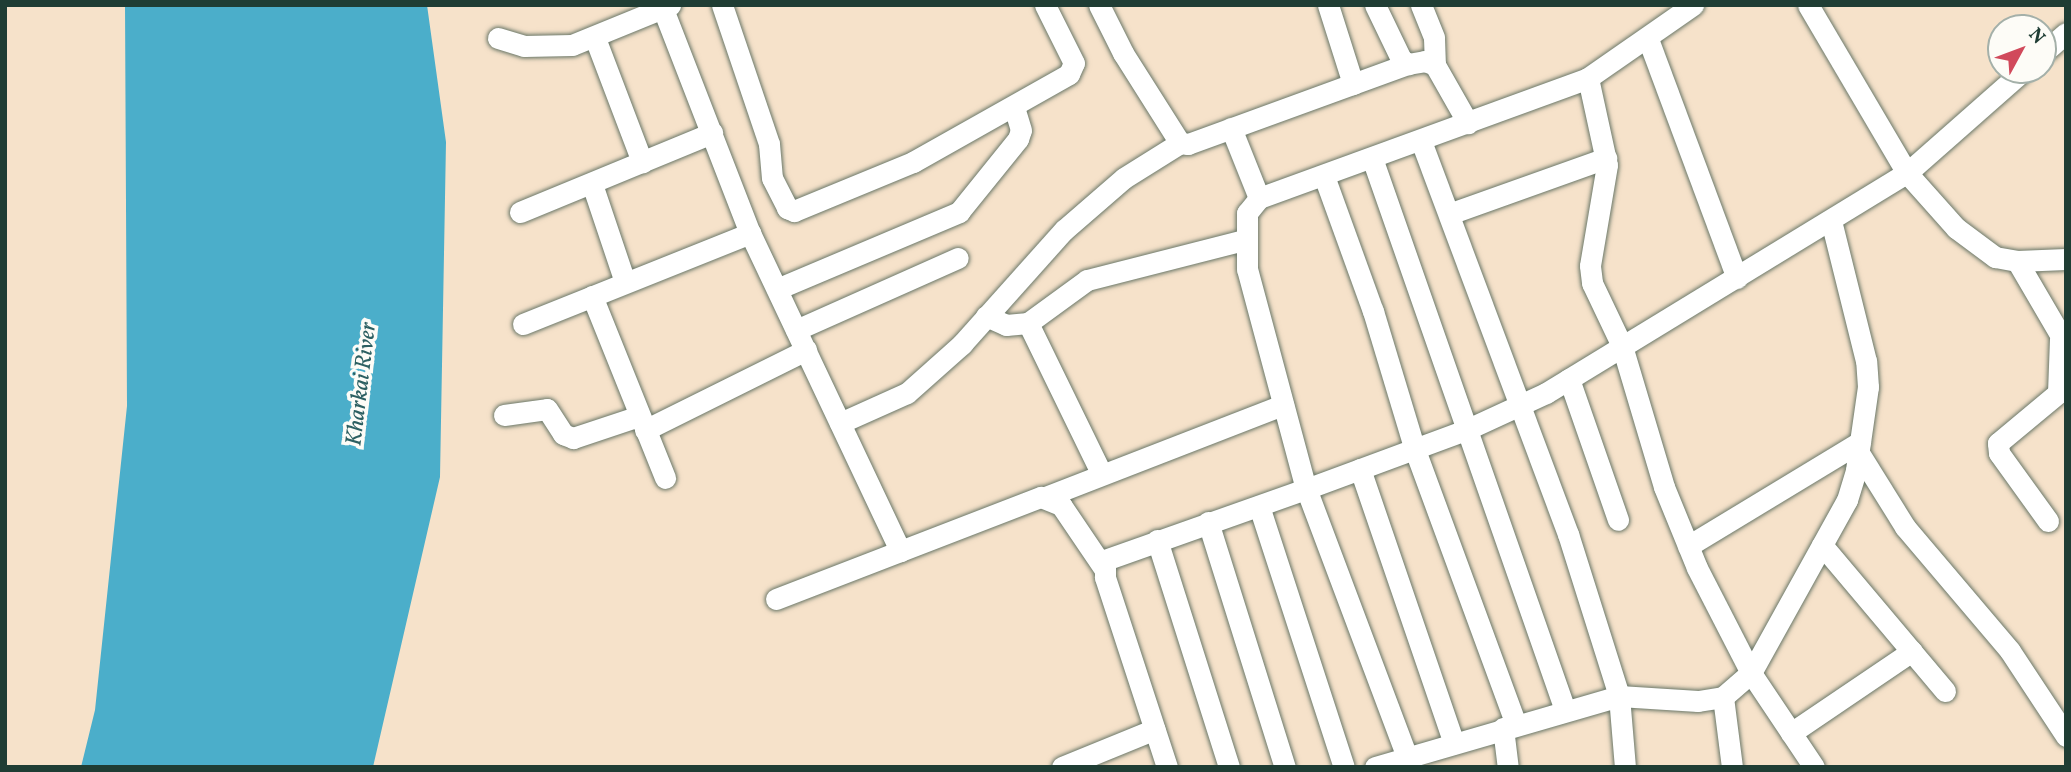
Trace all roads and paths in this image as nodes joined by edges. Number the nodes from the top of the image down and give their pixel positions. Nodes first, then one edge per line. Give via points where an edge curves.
1 (722, 5) edge
2 (1045, 5) edge
3 (1099, 5) edge
4 (1328, 5) edge
5 (1375, 5) edge
6 (1421, 5) edge
7 (1693, 5) edge
8 (1808, 5) edge
9 (667, 7) edge
10 (630, 14) edge
11 (498, 38) dead end
12 (595, 38) junction
13 (1648, 38) junction
14 (1408, 64) junction
15 (1435, 65) junction
16 (1588, 78) junction
17 (1353, 84) junction
18 (2008, 84) edge
19 (1014, 107) junction
20 (1468, 123) junction
21 (1231, 128) junction
22 (712, 133) junction
23 (1421, 141) junction
24 (1180, 143) junction
25 (1372, 158) junction
26 (1606, 158) junction
27 (642, 162) junction
28 (1907, 173) junction
29 (1324, 176) junction
30 (593, 184) junction
31 (1259, 198) junction
32 (520, 212) dead end
33 (1450, 214) junction
34 (1831, 221) junction
35 (750, 233) junction
36 (1244, 240) junction
37 (958, 258) dead end
38 (2066, 258) edge
39 (2017, 261) junction
40 (1737, 278) junction
41 (625, 282) junction
42 (777, 289) junction
43 (593, 296) junction
44 (986, 316) junction
45 (1028, 323) junction
46 (523, 324) dead end
47 (796, 330) junction
48 (2063, 342) edge
49 (1622, 346) junction
50 (806, 350) junction
51 (1569, 379) junction
52 (1283, 405) junction
53 (1518, 408) junction
54 (504, 415) dead end
55 (642, 423) junction
56 (840, 423) junction
57 (1468, 429) junction
58 (1859, 447) junction
59 (1415, 450) junction
60 (1360, 469) junction
61 (1101, 473) junction
62 (665, 478) dead end
63 (1306, 489) junction
64 (1048, 496) junction
65 (1259, 506) junction
66 (1618, 520) dead end
67 (2048, 521) dead end
68 (1208, 523) junction
69 (1157, 540) junction
70 (1822, 545) junction
71 (1688, 546) junction
72 (900, 551) junction
73 (1103, 567) junction
74 (776, 599) dead end
75 (1912, 651) junction
76 (1751, 673) junction
77 (1945, 691) dead end
78 (1619, 696) junction
79 (1723, 697) junction
80 (1565, 709) junction
81 (1510, 725) junction
82 (1155, 729) junction
83 (1791, 733) junction
84 (2066, 736) edge
85 (1454, 743) junction
86 (1407, 757) junction
87 (1062, 767) edge
88 (1167, 767) edge
89 (1228, 767) edge
90 (1286, 767) edge
91 (1344, 767) edge
92 (1375, 767) edge
93 (1508, 767) edge
94 (1625, 767) edge
95 (1732, 767) edge
96 (1814, 767) edge

1 - 19 street via 769,144 772,178 787,208 794,211 913,162
2 - 19 street via 1074,69
3 - 24 street via 1123,53
4 - 17 street
5 - 14 street via 1401,59
6 - 15 street via 1434,38
7 - 13 street
8 - 28 street
9 - 10 street
9 - 22 street
10 - 12 street
11 - 12 street via 550,48
12 - 27 street
13 - 16 street
13 - 40 street
14 - 15 street via 1425,61
14 - 17 street
15 - 20 street
16 - 20 street
16 - 26 street
17 - 21 street
18 - 28 street
19 - 42 street via 1021,130 1018,139 959,212
20 - 23 street
21 - 24 street
21 - 31 street
22 - 27 street
22 - 35 street
23 - 25 street
23 - 33 street
24 - 44 street via 1103,194
25 - 29 street
25 - 57 street
26 - 33 street
26 - 49 street via 1590,274
27 - 30 street
28 - 34 street
28 - 39 street via 1973,244 1995,257
29 - 31 street
29 - 59 street via 1373,311
30 - 32 street
30 - 41 street
31 - 36 street via 1247,213
33 - 53 street
34 - 40 street
34 - 58 street via 1866,361
35 - 41 street
35 - 42 street
36 - 45 street via 1087,280
36 - 52 street via 1247,269
37 - 47 street
38 - 39 street
39 - 48 street
40 - 49 street
41 - 43 street
42 - 47 street
43 - 46 street
43 - 55 street
44 - 45 street via 1006,325
44 - 56 street via 907,393
45 - 61 street
47 - 50 street
48 - 67 street via 2057,394 1998,443 1999,453
49 - 51 street
49 - 71 street via 1664,487
50 - 55 street
50 - 56 street
51 - 53 street
51 - 66 street
52 - 61 street
52 - 63 street
53 - 57 street
53 - 78 street via 1568,534
54 - 55 street via 547,409 564,434 573,438
55 - 62 street
56 - 72 street
57 - 59 street
57 - 80 street
58 - 70 street via 1847,499
58 - 71 street
58 - 84 street via 1905,527 2010,651
59 - 60 street
59 - 81 street
60 - 63 street
60 - 85 street
61 - 64 street
63 - 65 street
63 - 86 street
64 - 72 street
64 - 73 street via 1066,511
65 - 68 street
65 - 91 street
68 - 69 street
68 - 90 street
69 - 73 street via 1105,560
69 - 89 street
70 - 75 street
70 - 76 street
71 - 76 street
72 - 74 street
73 - 82 street
75 - 77 street
75 - 83 street
76 - 79 street
76 - 83 street
78 - 79 street via 1698,701
78 - 80 street
78 - 94 street
79 - 95 street
80 - 81 street
81 - 85 street
81 - 93 street
82 - 87 street
82 - 88 street
83 - 96 street
85 - 86 street
86 - 92 street

